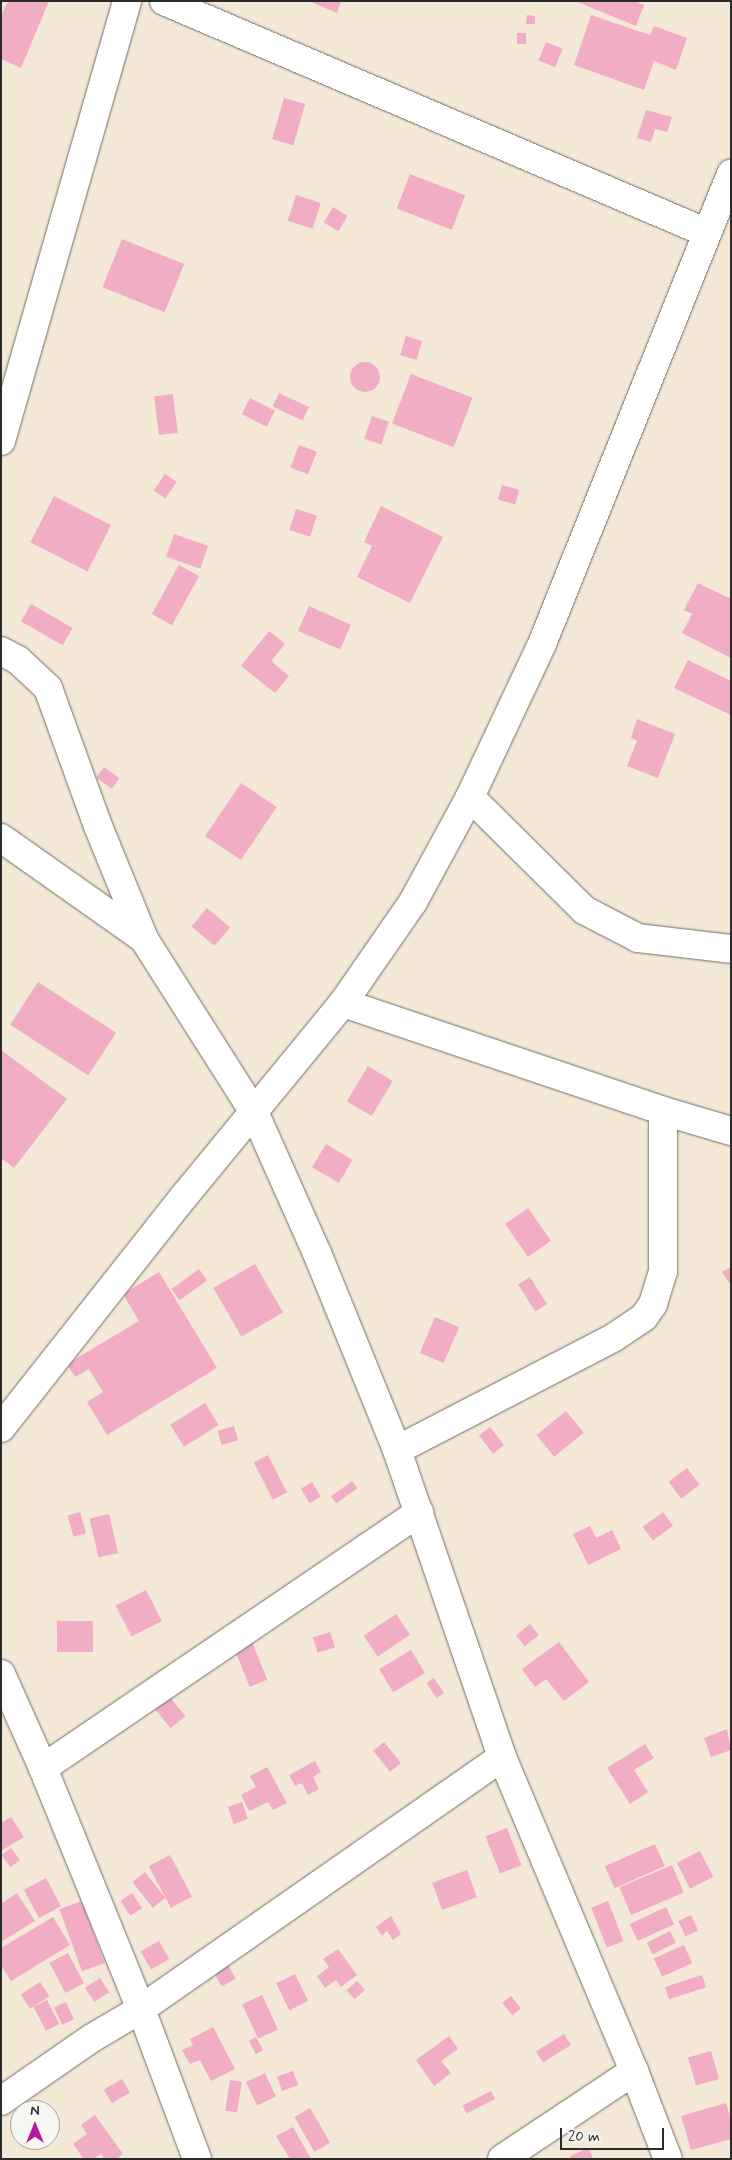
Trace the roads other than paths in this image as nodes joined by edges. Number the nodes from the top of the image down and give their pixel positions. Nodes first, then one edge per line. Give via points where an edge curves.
1 (127, 1) edge
2 (164, 1) edge
3 (731, 174) edge
4 (705, 232) junction
5 (1, 441) edge
6 (1, 651) edge
7 (470, 797) junction
8 (1, 838) edge
9 (144, 939) junction
10 (731, 950) edge
11 (343, 1003) junction
12 (663, 1111) junction
13 (255, 1114) junction
14 (731, 1131) edge
15 (1, 1428) edge
16 (397, 1450) junction
17 (419, 1512) junction
18 (1, 1674) edge
19 (502, 1757) junction
20 (43, 1768) junction
21 (141, 2009) junction
22 (634, 2071) junction
23 (1, 2101) edge
24 (197, 2159) edge
25 (502, 2159) edge
26 (668, 2159) edge

1 - 5 street
2 - 4 street
3 - 4 street
4 - 7 street via 542,644
6 - 9 street via 18,660 48,688 98,826
7 - 10 street via 584,910 638,938
7 - 11 street via 413,902
8 - 9 street
9 - 13 street
11 - 12 street
11 - 13 street
12 - 14 street
12 - 16 street via 663,1272 653,1304 644,1317 613,1338
13 - 15 street via 186,1194
13 - 16 street via 317,1253
16 - 17 street
17 - 19 street
17 - 20 street
18 - 20 street
19 - 21 street
19 - 22 street
20 - 21 street
21 - 23 street via 92,2038
21 - 24 street
22 - 25 street
22 - 26 street

